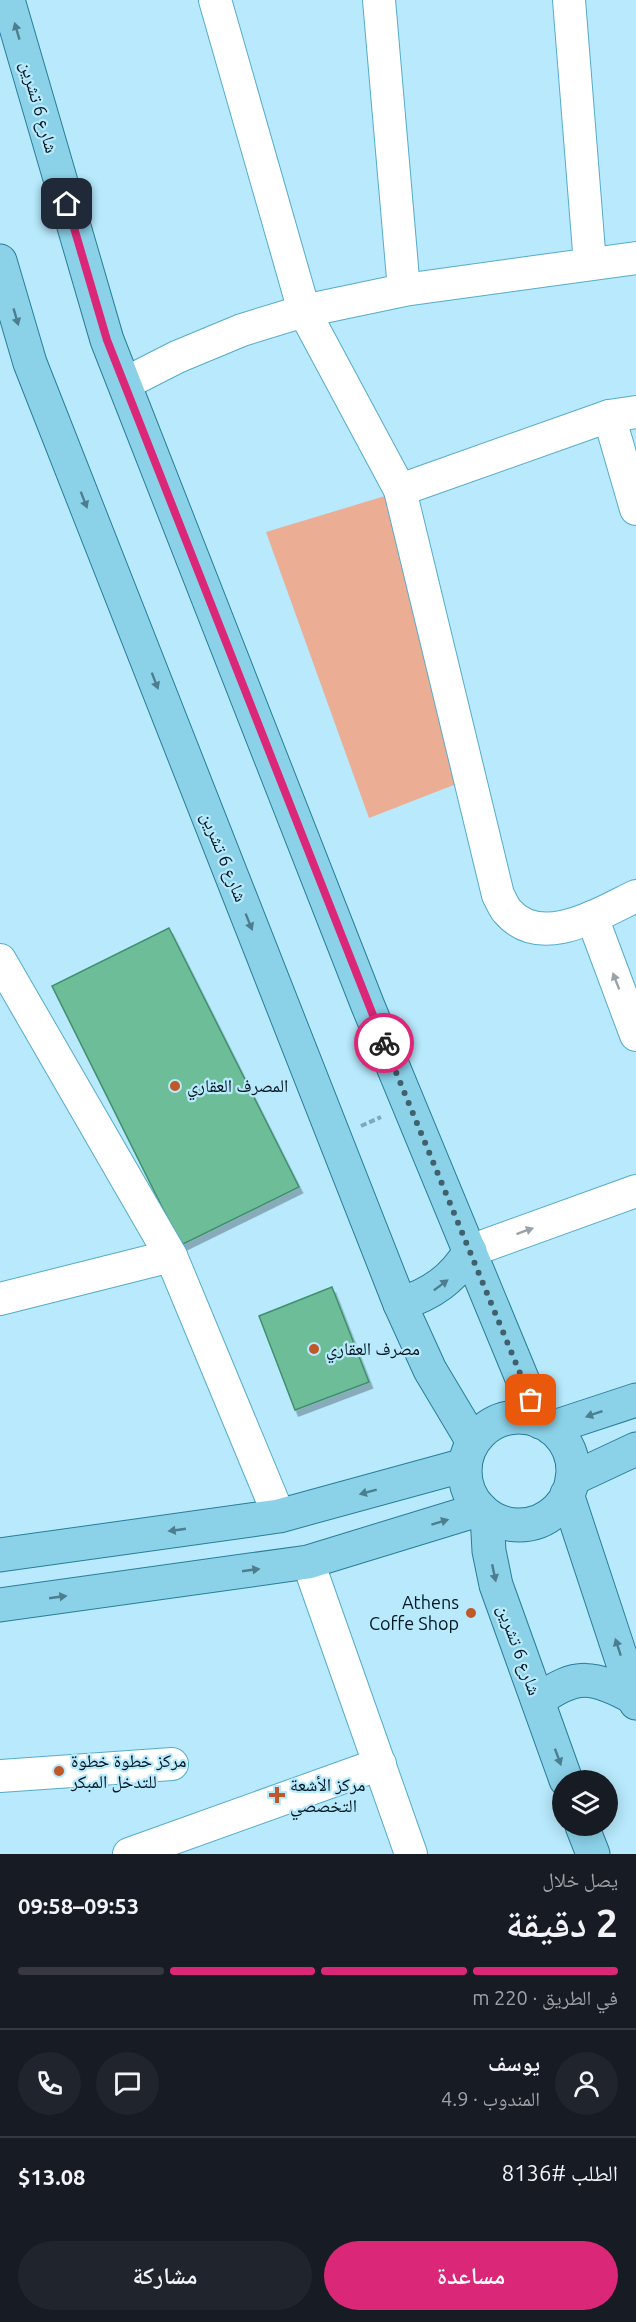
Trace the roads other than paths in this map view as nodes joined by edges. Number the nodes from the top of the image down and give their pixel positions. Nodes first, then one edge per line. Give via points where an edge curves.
1 (8, 0) edge
2 (215, 0) edge
3 (379, 0) edge
4 (569, 0) edge
5 (636, 258) edge
6 (0, 261) edge
7 (590, 264) junction
8 (404, 290) junction
9 (304, 311) junction
10 (126, 383) junction
11 (622, 414) edge
12 (400, 490) junction
13 (636, 509) edge
14 (636, 896) edge
15 (592, 917) junction
16 (0, 960) edge
17 (636, 1035) edge
18 (636, 1191) edge
19 (470, 1251) junction
20 (171, 1256) junction
21 (0, 1299) edge
22 (400, 1304) junction
23 (636, 1400) edge
24 (545, 1425) junction
25 (636, 1449) edge
26 (469, 1454) junction
27 (636, 1456) edge
28 (570, 1487) junction
29 (484, 1512) junction
30 (279, 1516) junction
31 (0, 1555) edge
32 (308, 1562) junction
33 (0, 1605) edge
34 (635, 1696) edge
35 (538, 1701) junction
36 (172, 1764) dead end
37 (380, 1764) junction
38 (562, 1770) edge
39 (0, 1776) edge
40 (586, 1836) edge
41 (129, 1854) edge
42 (411, 1854) edge
43 (593, 1854) edge

10 -> 1 main road, شارع 6 تشرين via 107,340
2 - 9 street
3 - 8 street
4 - 7 street
5 - 7 street
6 -> 22 main road, شارع 6 تشرين via 30,363
7 - 8 street
8 - 9 street
9 - 10 street via 242,330
9 - 12 street
10 - 19 main road, شارع 6 تشرين via 368,1006
11 - 12 street
11 - 13 street
12 - 15 street via 498,895 508,912 525,924 543,929 564,927
14 - 15 street
17 -> 15 street
16 - 20 street
19 -> 18 street
22 -> 19 main road via 426,1295 449,1280
19 - 24 main road, شارع 6 تشرين
20 - 21 street
20 - 30 street
22 - 26 main road, شارع 6 تشرين
23 -> 24 main road
24 - 26 main road via 521,1417 502,1420 485,1429
24 - 28 main road via 564,1442 572,1460
25 - 27 main road
25 - 28 main road
26 - 29 main road via 466,1481 471,1497
26 -> 30 main road
28 - 29 main road via 558,1507 532,1523 501,1522
34 -> 28 main road
32 -> 29 main road
29 -> 35 main road, شارع 6 تشرين via 496,1585
30 -> 31 main road
33 -> 32 main road
32 - 37 street
34 - 35 main road via 610,1684 580,1680 550,1691
35 -> 38 main road, شارع 6 تشرين
36 - 39 street
37 - 41 street
37 - 42 street
40 - 43 main road

